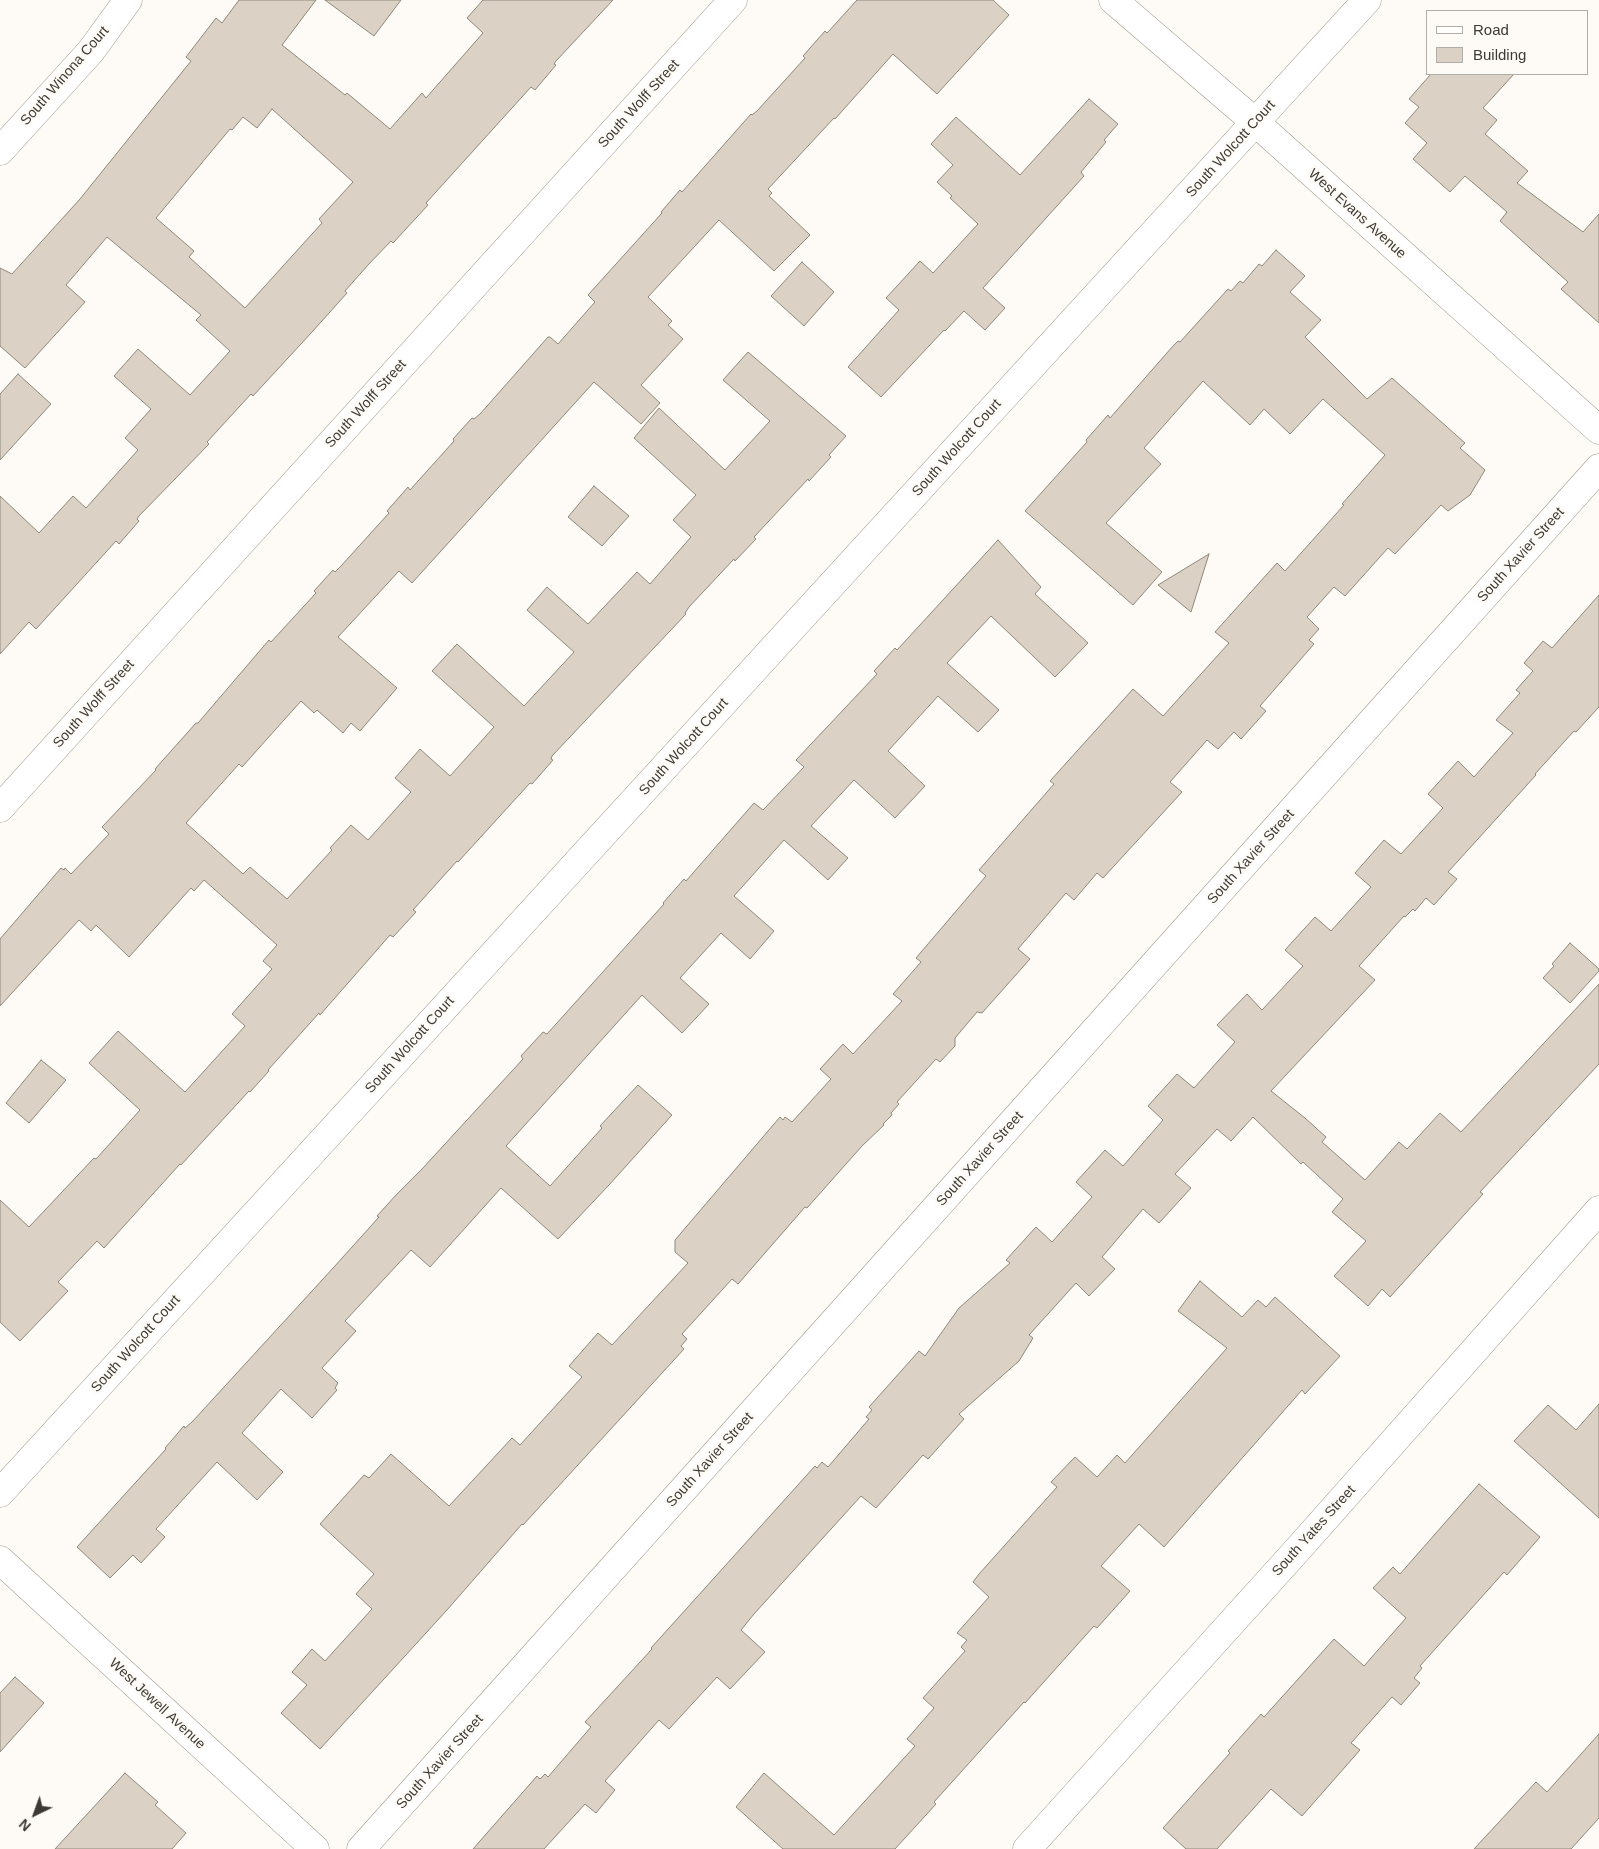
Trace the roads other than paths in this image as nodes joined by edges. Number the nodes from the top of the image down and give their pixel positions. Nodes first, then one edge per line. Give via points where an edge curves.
1 (128, 0) edge
2 (733, 0) edge
3 (1113, 0) edge
4 (1367, 0) edge
5 (1255, 122) junction
6 (0, 151) edge
7 (1599, 430) edge
8 (1599, 468) edge
9 (0, 808) edge
10 (1599, 1210) edge
11 (0, 1493) edge
12 (0, 1560) edge
13 (315, 1849) edge
14 (361, 1849) edge
15 (1027, 1849) edge

1 - 6 street, South Winona Court via 90,51
2 - 9 street, South Wolff Street
3 - 5 street, West Evans Avenue
4 - 5 street, South Wolcott Court
5 - 7 street, West Evans Avenue
5 - 11 street, South Wolcott Court
8 - 14 street, South Xavier Street
10 - 15 street, South Yates Street via 1300,1548
12 - 13 street, West Jewell Avenue

